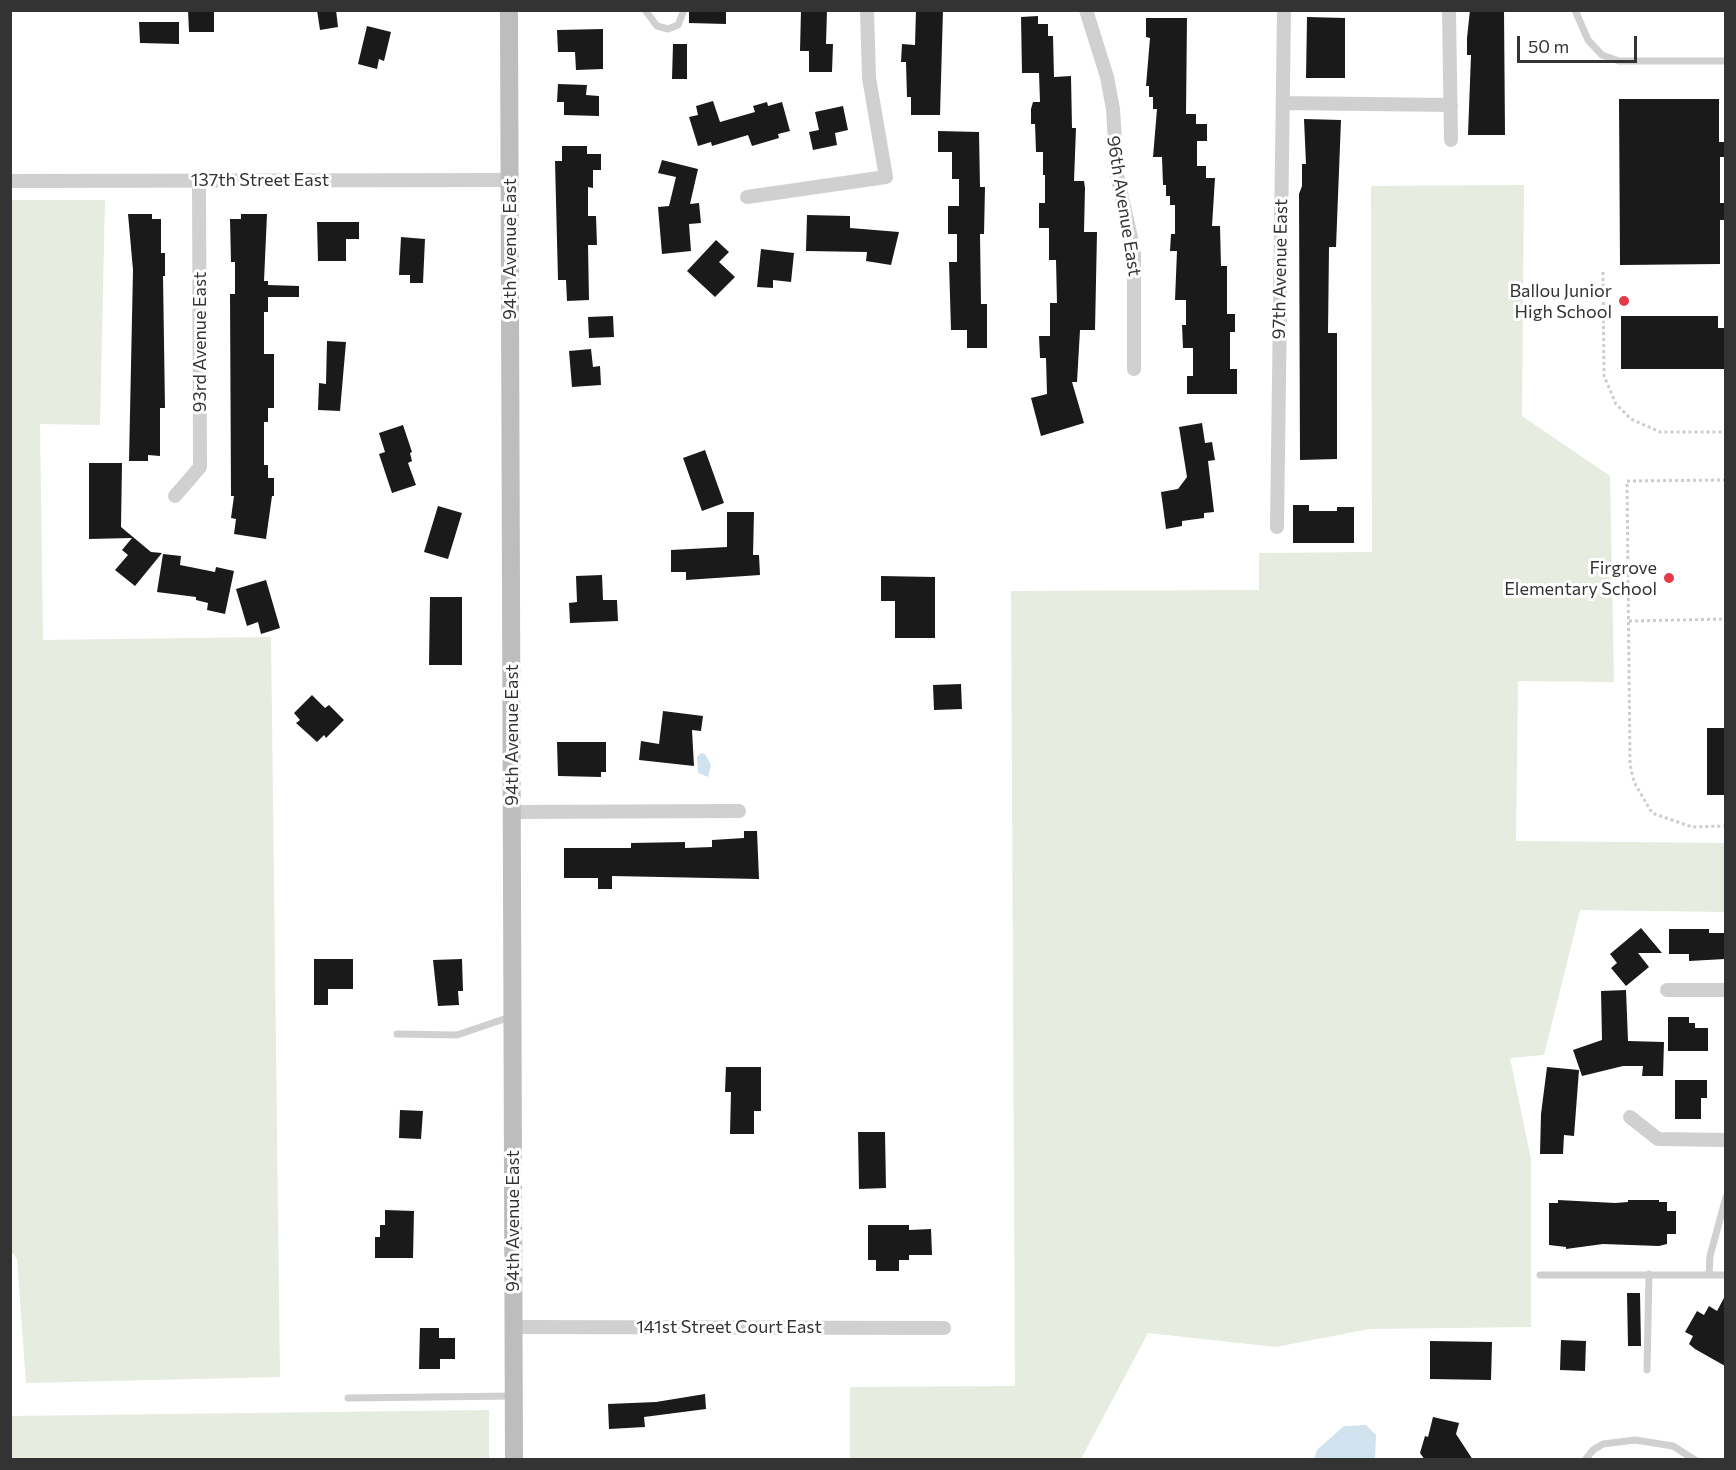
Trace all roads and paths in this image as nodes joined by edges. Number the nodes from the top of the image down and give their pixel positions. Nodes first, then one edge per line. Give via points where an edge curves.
1 (509, 10) edge
2 (645, 10) edge
3 (684, 10) edge
4 (867, 10) edge
5 (1086, 10) edge
6 (1284, 10) edge
7 (1449, 10) edge
8 (1575, 10) edge
9 (1725, 61) edge
10 (1283, 103) junction
11 (1451, 105) junction
12 (1451, 140) dead end
13 (199, 180) junction
14 (510, 180) junction
15 (10, 181) edge
16 (747, 197) dead end
17 (1603, 272) dead end
18 (1134, 369) dead end
19 (1725, 432) edge
20 (1725, 480) edge
21 (175, 496) dead end
22 (1277, 527) dead end
23 (1725, 619) edge
24 (1629, 621) junction
25 (739, 811) dead end
26 (512, 812) junction
27 (1725, 826) edge
28 (1667, 990) dead end
29 (1725, 990) edge
30 (512, 1016) junction
31 (397, 1034) dead end
32 (1630, 1117) dead end
33 (1725, 1140) edge
34 (1725, 1197) edge
35 (1649, 1274) junction
36 (1709, 1274) junction
37 (1540, 1275) dead end
38 (1725, 1275) edge
39 (514, 1328) junction
40 (944, 1328) dead end
41 (1647, 1370) dead end
42 (514, 1396) junction
43 (348, 1398) dead end
44 (514, 1460) edge
45 (1585, 1460) edge
46 (1695, 1460) edge

1 - 14 main road, 94th Avenue East
2 - 3 lane via 657,26 668,29 678,25
4 - 16 street via 869,78 886,177
5 - 18 street, 96th Avenue East via 1107,77 1117,175 1134,251
6 - 10 street, 97th Avenue East
7 - 11 street
8 - 9 lane via 1588,40 1602,55 1619,61
10 - 11 street
10 - 22 street, 97th Avenue East
11 - 12 street
13 - 14 street, 137th Street East
13 - 15 street, 137th Street East
13 - 21 street, 93rd Avenue East via 200,467
14 - 26 main road, 94th Avenue East
17 - 19 path via 1604,376 1616,404 1631,419 1660,432
20 - 24 path via 1627,481
23 - 24 path
24 - 27 path via 1630,764 1634,782 1652,813 1692,827
25 - 26 street
26 - 30 main road, 94th Avenue East
28 - 29 street
30 - 31 lane via 457,1035
30 - 39 main road, 94th Avenue East
32 - 33 street via 1658,1138
34 - 36 lane
35 - 36 lane
35 - 37 lane
35 - 41 lane
36 - 38 lane
39 - 40 street, 141st Street Court East
39 - 42 main road, 94th Avenue East
42 - 43 lane
42 - 44 main road, 94th Avenue East
45 - 46 lane via 1603,1444 1635,1440 1673,1446

